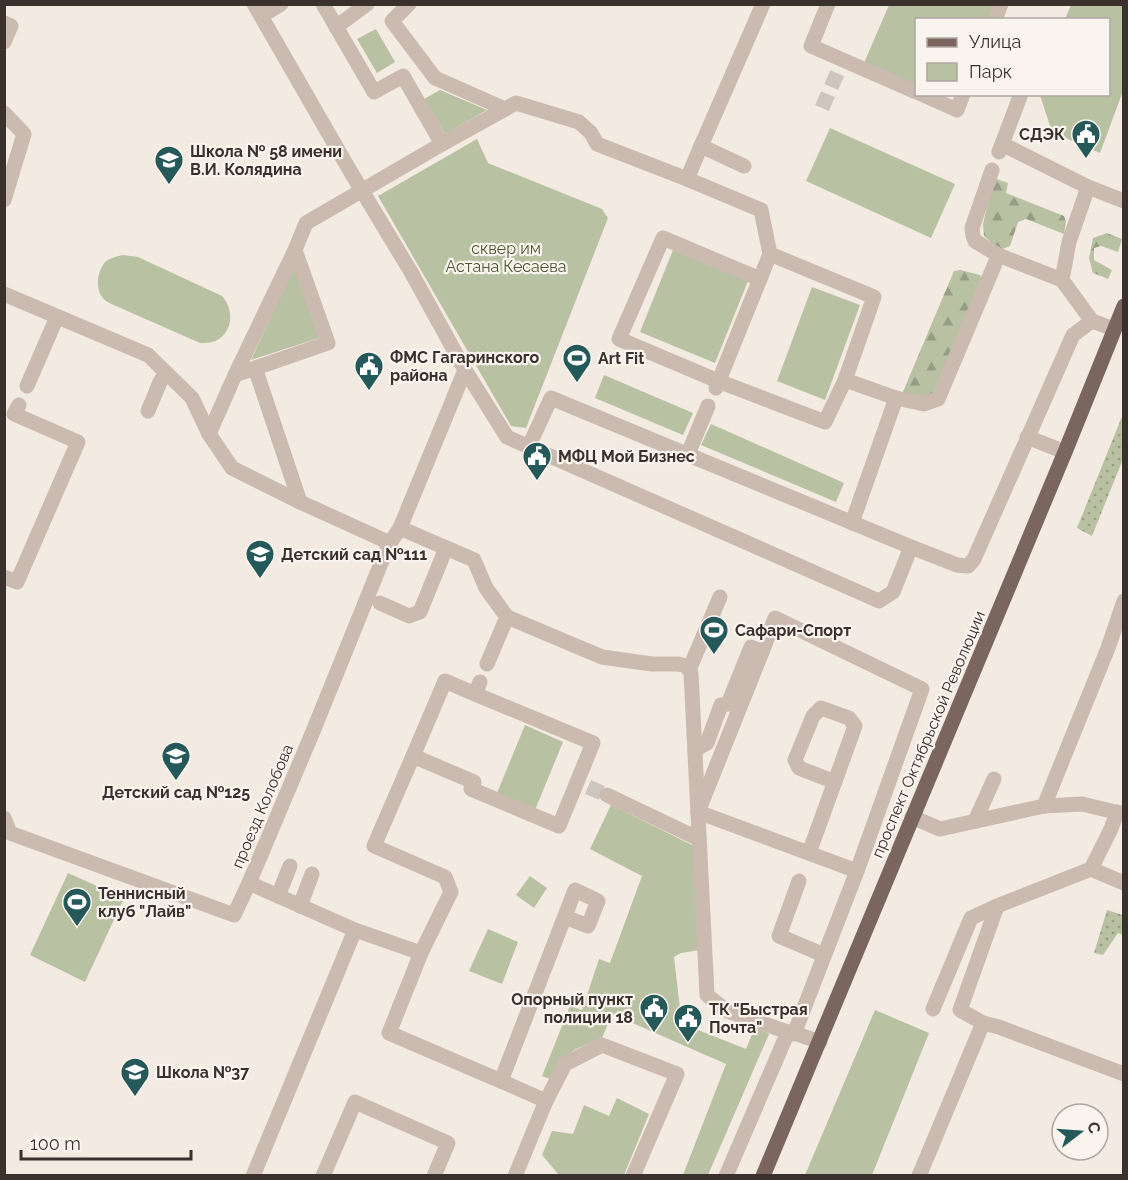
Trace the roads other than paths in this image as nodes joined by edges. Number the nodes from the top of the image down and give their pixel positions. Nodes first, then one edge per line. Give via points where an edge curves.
1 (281, 4) edge
2 (323, 4) edge
3 (367, 4) edge
4 (409, 4) edge
5 (763, 4) edge
6 (828, 4) edge
7 (258, 10) edge
8 (4, 23) edge
9 (336, 27) junction
10 (4, 42) edge
11 (915, 92) edge
12 (926, 96) edge
13 (962, 96) edge
14 (1020, 96) edge
15 (505, 109) junction
16 (4, 113) edge
17 (442, 144) junction
18 (701, 146) junction
19 (744, 166) dead end
20 (992, 170) dead end
21 (687, 179) junction
22 (1088, 187) junction
23 (362, 190) junction
24 (4, 200) edge
25 (1124, 201) edge
26 (296, 250) junction
27 (770, 254) junction
28 (998, 255) junction
29 (760, 279) junction
30 (1062, 280) junction
31 (4, 294) edge
32 (1124, 306) edge
33 (57, 317) junction
34 (1092, 321) junction
35 (1114, 329) junction
36 (255, 368) junction
37 (465, 370) junction
38 (166, 373) junction
39 (235, 375) junction
40 (845, 380) junction
41 (717, 385) junction
42 (27, 386) dead end
43 (896, 398) junction
44 (708, 406) dead end
45 (12, 409) edge
46 (148, 411) dead end
47 (209, 435) junction
48 (1027, 437) junction
49 (528, 446) junction
50 (1065, 452) junction
51 (688, 454) junction
52 (300, 502) junction
53 (852, 523) junction
54 (400, 528) junction
55 (911, 547) junction
56 (446, 548) junction
57 (387, 549) junction
58 (4, 577) edge
59 (720, 597) dead end
60 (1123, 602) edge
61 (380, 603) dead end
62 (507, 617) junction
63 (762, 652) junction
64 (487, 664) dead end
65 (689, 670) junction
66 (695, 750) junction
67 (413, 756) junction
68 (994, 779) dead end
69 (835, 782) junction
70 (607, 795) tunnel mouth
71 (1044, 806) junction
72 (698, 812) junction
73 (1120, 813) edge
74 (912, 817) junction
75 (4, 818) edge
76 (975, 821) junction
77 (699, 838) junction
78 (7, 839) edge
79 (809, 853) junction
80 (290, 866) dead end
81 (1091, 869) junction
82 (857, 871) junction
83 (312, 874) dead end
84 (799, 881) dead end
85 (249, 883) junction
86 (1124, 883) edge
87 (278, 896) junction
88 (300, 906) junction
89 (997, 906) junction
90 (565, 917) dead end
91 (355, 930) junction
92 (421, 952) junction
93 (824, 955) junction
94 (933, 1009) dead end
95 (983, 1023) junction
96 (791, 1033) junction
97 (820, 1042) junction
98 (1124, 1074) edge
99 (501, 1081) junction
100 (546, 1101) junction
101 (253, 1176) edge
102 (323, 1176) edge
103 (434, 1176) edge
104 (515, 1176) edge
105 (633, 1176) edge
106 (726, 1176) edge
107 (764, 1176) edge
108 (919, 1176) edge

1 - 7 street
2 - 9 street
3 - 9 street
4 - 15 street via 392,21 435,78
5 - 18 street
6 - 11 street via 811,46
7 - 23 street
8 - 10 street via 11,26
9 - 17 street via 374,92 403,76
12 - 13 street via 957,110
14 - 22 street via 1001,148
15 - 17 street
15 - 21 street via 516,103 579,122 597,144
16 - 24 street via 24,134
17 - 23 street
18 - 19 street
18 - 21 street
20 - 28 street via 972,228 975,241
21 - 27 street via 761,210
22 - 25 street
22 - 30 street via 1069,242
23 - 26 street via 306,223
23 - 37 street
26 - 36 street via 328,343
26 - 39 street
27 - 29 street
27 - 40 street via 874,297
28 - 30 street
28 - 43 street via 938,399 924,404
29 - 41 street
29 - 41 street via 663,238 619,339
30 - 34 street
31 - 33 street
32 - 35 main road, проспект Октябрьской Революции
33 - 38 street via 148,356
33 - 42 street
34 - 35 street
34 - 48 street via 1073,335
35 - 50 main road, проспект Октябрьской Революции
36 - 39 street
36 - 52 street
37 - 49 street via 507,437
37 - 54 street, проезд Колобова
38 - 46 street
38 - 47 street via 192,398
39 - 47 street
40 - 41 street via 825,422
40 - 43 street
43 - 53 street
44 - 51 street
45 - 58 street via 78,442 17,582
47 - 52 street via 232,468
48 - 50 street
48 - 55 street via 968,566 957,566
49 - 51 street via 551,398
49 - 55 street via 879,601 893,592
50 - 74 main road, проспект Октябрьской Революции
51 - 53 street
52 - 57 street
53 - 55 street
54 - 56 street
54 - 57 street, проезд Колобова
56 - 61 street via 420,612 409,616
56 - 62 street via 474,560 486,588
57 - 85 street, проезд Колобова
59 - 65 street
60 - 71 street
62 - 64 street
62 - 65 street via 602,657 678,664
63 - 66 street via 751,647 729,704 721,705 707,743
63 - 72 street
63 - 82 street via 775,618 922,689
65 - 66 street
66 - 72 street
67 - 67 street via 445,681 477,688 593,743 583,784 559,825 471,789 474,782
67 - 92 street via 374,846 445,877 451,892
68 - 76 street
69 - 69 street via 855,726 849,718 821,708 813,716 795,760 799,768
69 - 79 street
70 - 77 street
71 - 73 street via 1082,804
71 - 76 street
72 - 77 street
72 - 79 street
73 - 81 street
74 - 76 street via 940,829
74 - 97 main road, проспект Октябрьской Революции
75 - 78 street
77 - 96 street via 707,995 727,1011
78 - 85 street via 234,915
79 - 82 street
80 - 87 street
81 - 86 street
81 - 89 street
82 - 93 street
83 - 88 street
84 - 93 street via 779,936
85 - 87 street, проезд Колобова
87 - 88 street, проезд Колобова
88 - 91 street, проезд Колобова
89 - 94 street via 971,918
89 - 95 street via 960,1010
90 - 99 street
91 - 92 street, проезд Колобова
91 - 101 street
92 - 99 street via 389,1033
93 - 96 street
95 - 98 street
95 - 108 street
96 - 97 street
96 - 106 street
97 - 107 main road, проспект Октябрьской Революции
99 - 100 street
100 - 104 street
100 - 105 street via 565,1064 602,1045 677,1074
102 - 103 street via 355,1102 448,1143

